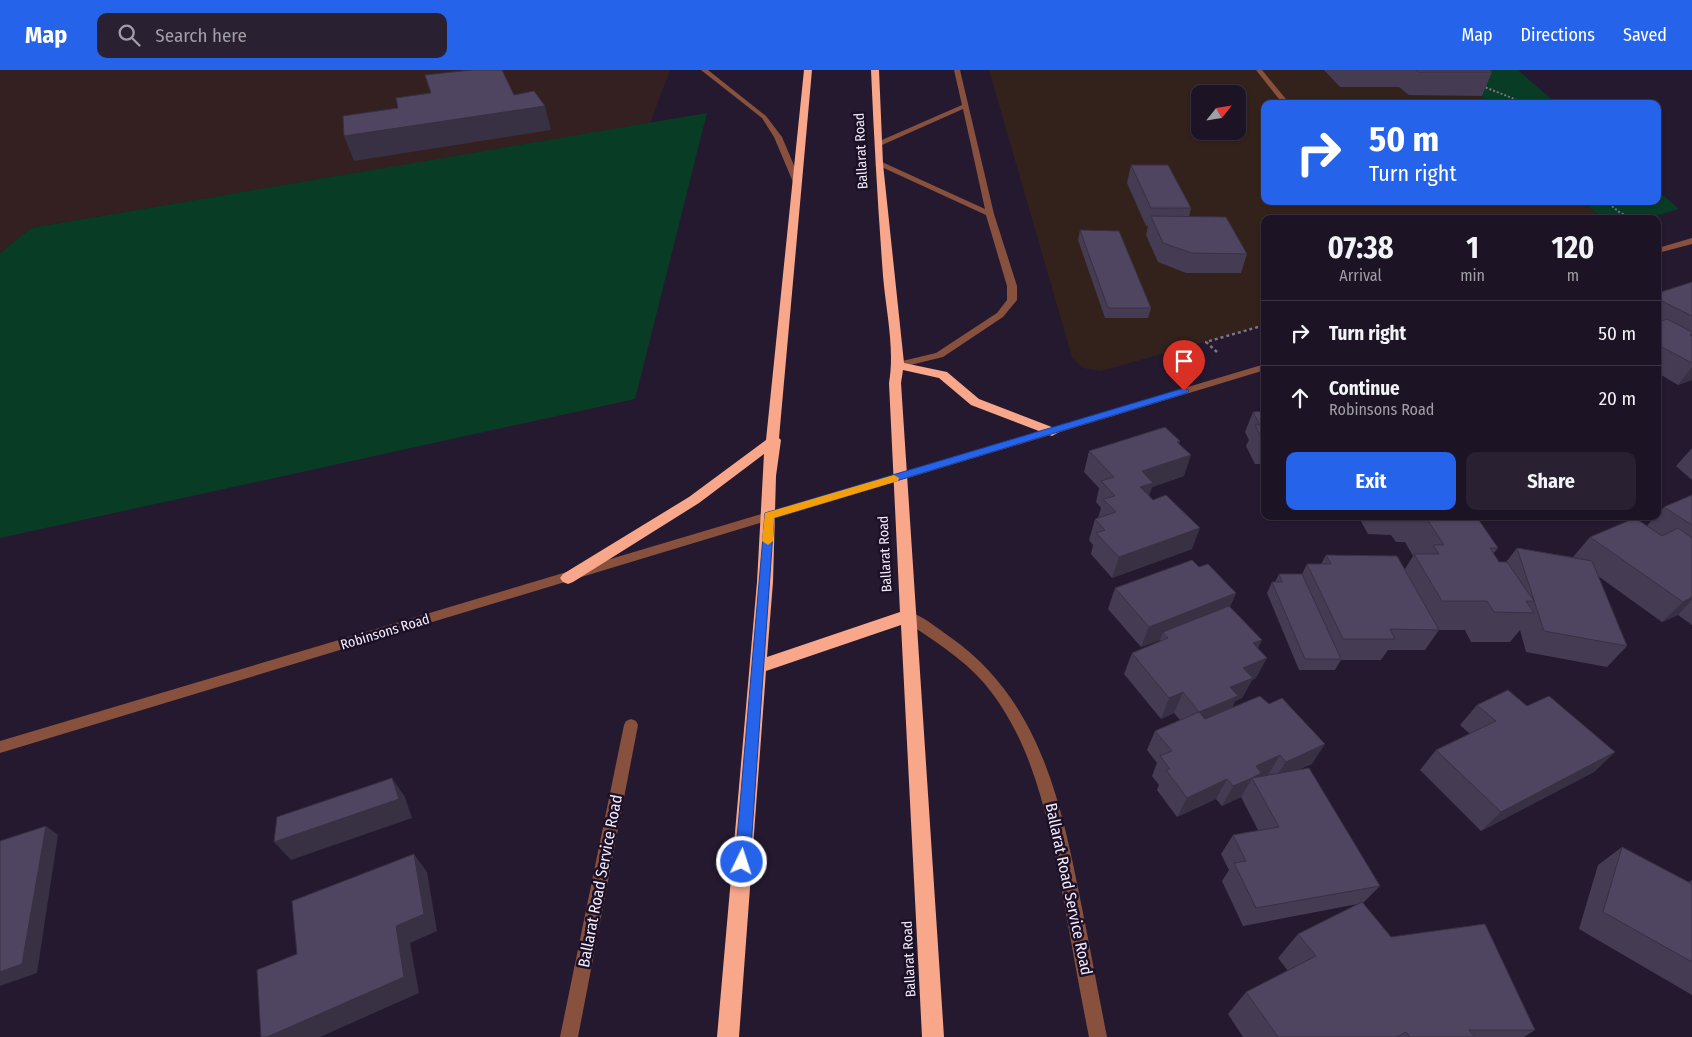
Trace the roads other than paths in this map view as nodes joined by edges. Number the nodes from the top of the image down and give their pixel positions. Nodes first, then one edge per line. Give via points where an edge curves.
1 (704, 70) edge
2 (808, 70) edge
3 (875, 70) edge
4 (957, 70) edge
5 (1259, 70) edge
6 (1284, 100) edge
7 (965, 106) junction
8 (879, 143) junction
9 (880, 164) junction
10 (797, 182) junction
11 (990, 214) junction
12 (1692, 241) edge
13 (1661, 250) edge
14 (898, 365) junction
15 (1261, 368) edge
16 (1052, 432) junction
17 (774, 440) junction
18 (900, 476) junction
19 (769, 516) junction
20 (568, 578) junction
21 (908, 616) junction
22 (758, 667) junction
23 (631, 725) dead end
24 (0, 747) edge
25 (569, 1037) edge
26 (728, 1037) edge
27 (933, 1037) edge
28 (1098, 1037) edge

1 - 10 street via 772,126
2 - 10 highway
3 - 8 highway, Ballarat Road
4 - 7 street
5 - 6 street
7 - 8 street
7 - 11 street
8 - 9 highway, Ballarat Road
9 - 11 street
9 - 14 highway, Ballarat Road
10 - 17 highway
11 - 14 street via 1012,286 1010,304 1000,315 939,355
12 - 13 street
14 - 16 highway via 943,375 976,402
14 - 18 highway, Ballarat Road via 895,383
15 - 16 street
16 - 18 street
17 - 19 highway via 769,476
17 - 20 highway via 694,500
18 - 19 street, Robinsons Road
18 - 21 highway, Ballarat Road
19 - 20 street, Robinsons Road
19 - 22 highway
20 - 24 street, Robinsons Road
21 - 22 highway
21 - 27 highway, Ballarat Road
21 - 28 street, Ballarat Road Service Road via 965,655 983,672 1005,701 1026,738 1057,823
22 - 26 highway
23 - 25 street, Ballarat Road Service Road

